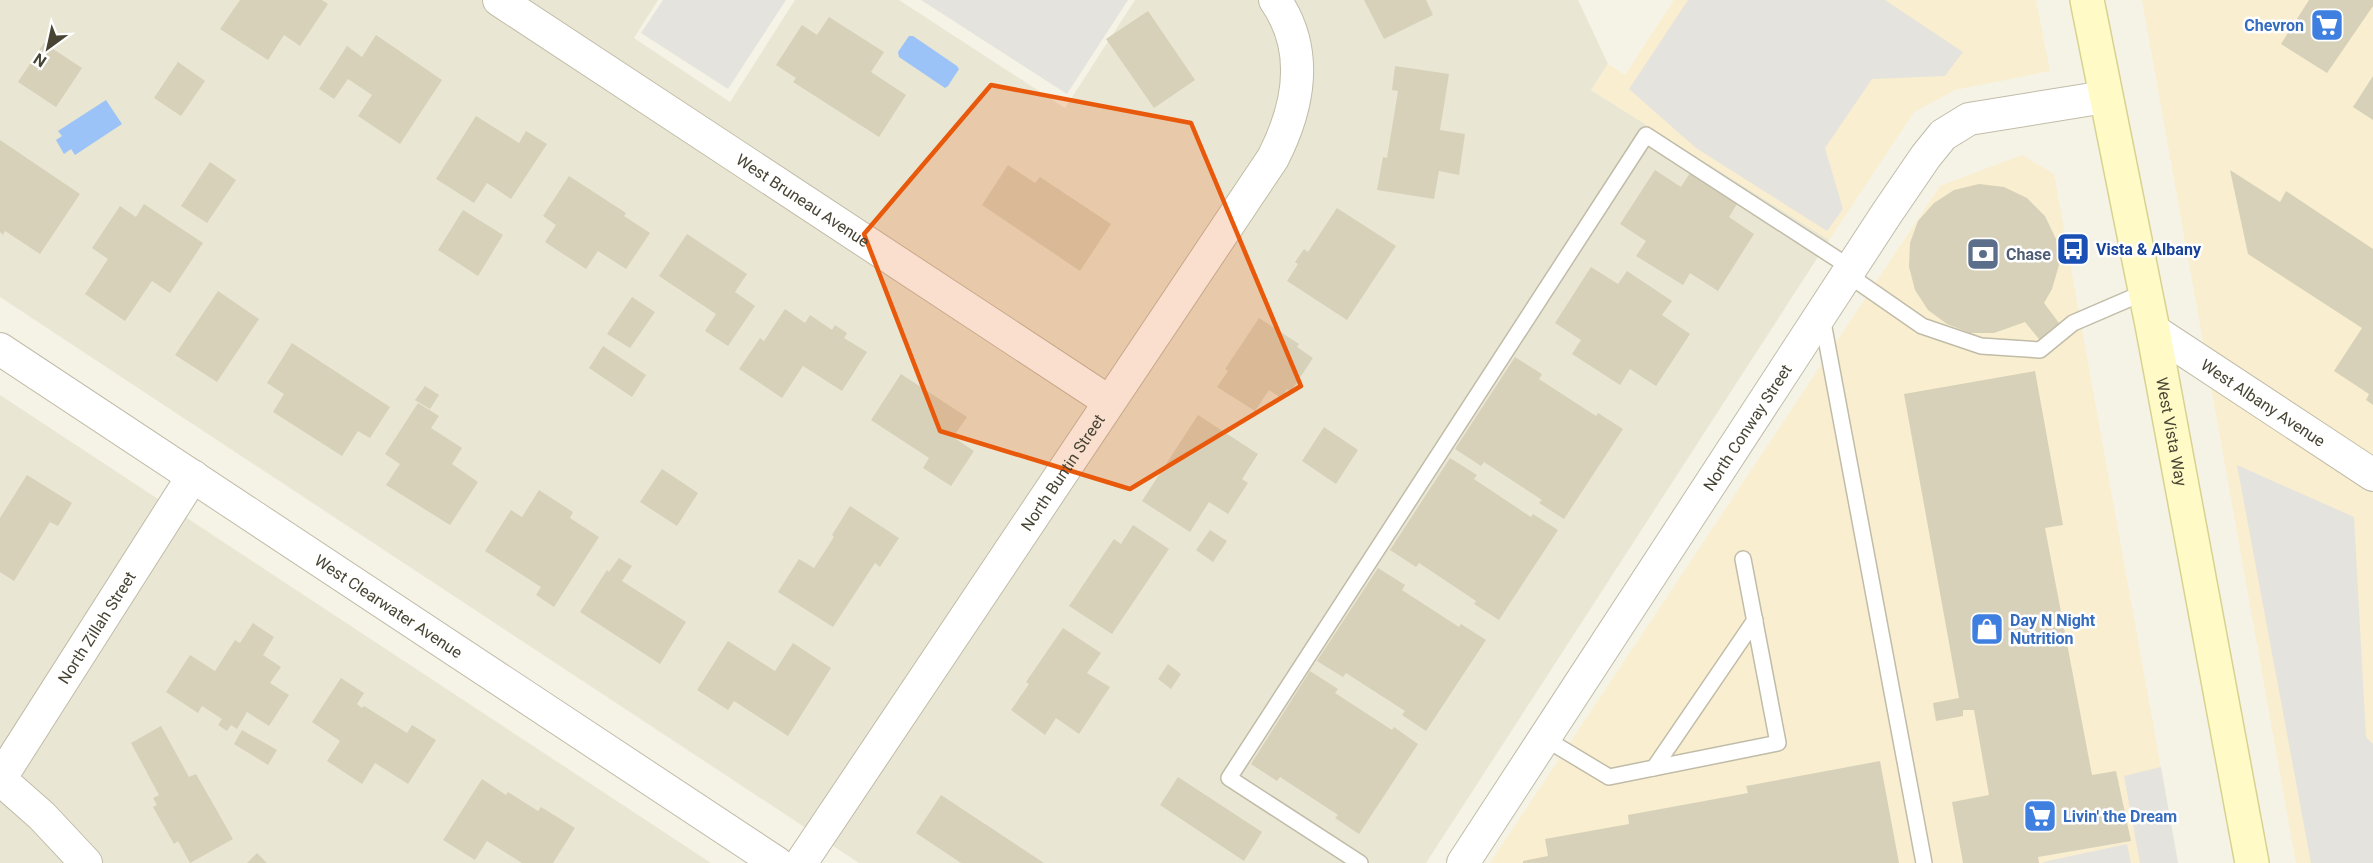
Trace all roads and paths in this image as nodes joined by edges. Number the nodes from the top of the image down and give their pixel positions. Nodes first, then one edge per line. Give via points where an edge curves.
1 (499, 0) edge
2 (1275, 0) edge
3 (2086, 0) edge
4 (2105, 97) junction
5 (1849, 271) junction
6 (2145, 292) junction
7 (1821, 314) junction
8 (2153, 330) junction
9 (0, 349) edge
10 (1108, 401) junction
11 (2373, 475) edge
12 (193, 476) junction
13 (1743, 558) dead end
14 (1755, 620) junction
15 (1544, 738) junction
16 (1654, 768) junction
17 (0, 778) edge
18 (86, 863) edge
19 (777, 863) edge
20 (801, 863) edge
21 (1360, 863) edge
22 (1463, 863) edge
23 (1924, 863) edge
24 (2252, 863) edge

1 - 10 street, West Bruneau Avenue
2 - 10 street, North Buntin Street via 1290,29 1298,72 1290,121 1273,158
3 - 4 main road, West Vista Way
4 - 5 street, North Conway Street via 1969,119 1954,126 1926,156
4 - 6 main road, West Vista Way
5 - 6 lane via 1922,326 1981,346 2005,348 2040,350 2073,323
5 - 7 street, North Conway Street
5 - 21 lane via 1646,135 1229,778
6 - 8 main road, West Vista Way
7 - 15 street, North Conway Street
7 - 23 lane
8 - 11 street, West Albany Avenue
8 - 24 main road, West Vista Way
9 - 12 street, West Clearwater Avenue
10 - 20 street, North Buntin Street
12 - 17 street, North Zillah Street
12 - 19 street, West Clearwater Avenue
13 - 14 lane
14 - 16 lane
14 - 16 lane via 1779,743
15 - 16 lane via 1609,777
15 - 22 street, North Conway Street
17 - 18 street

